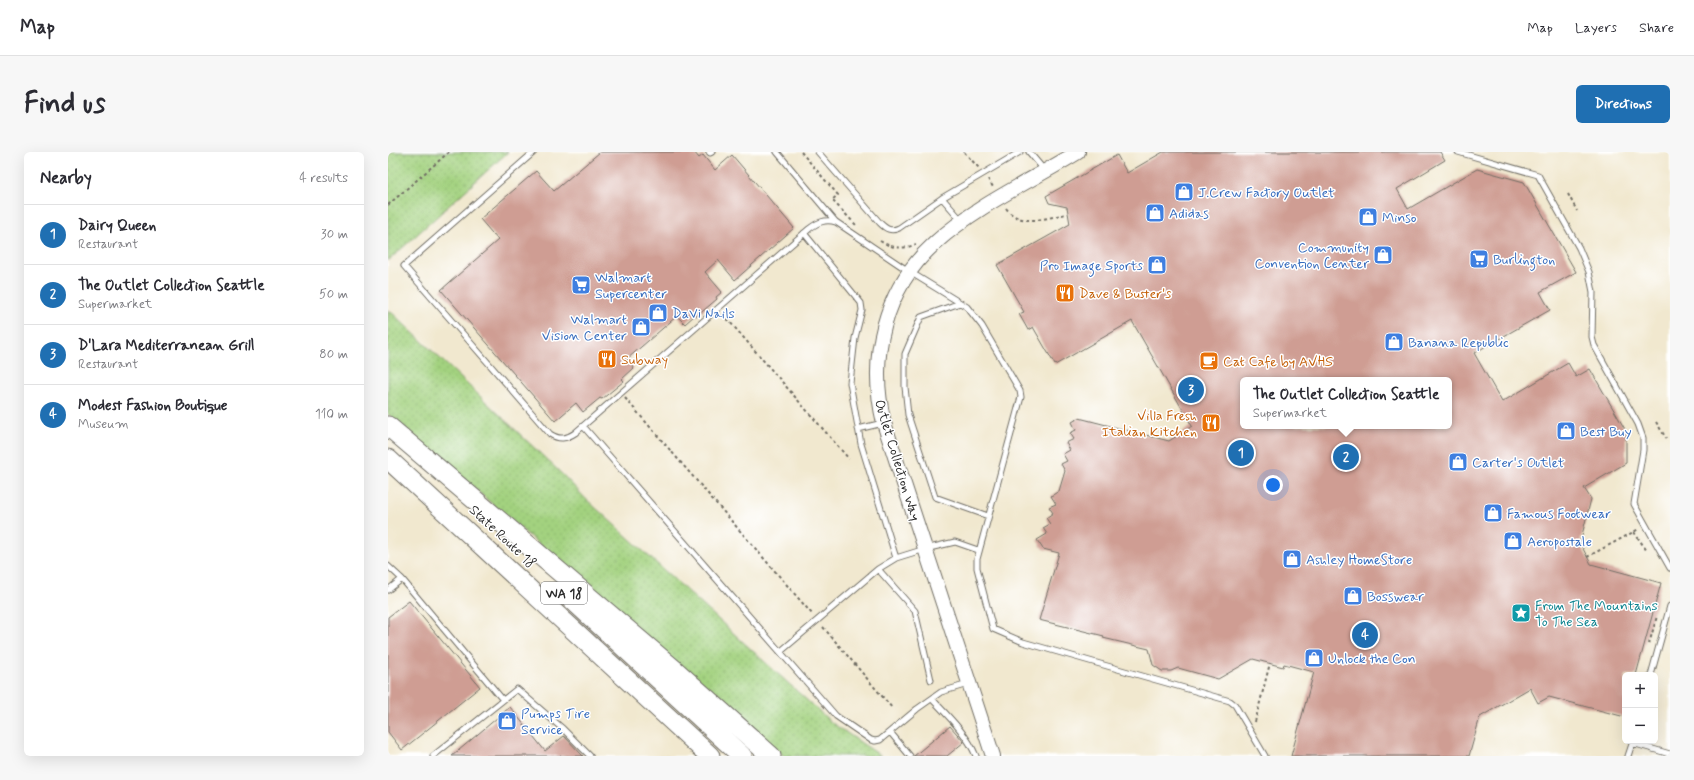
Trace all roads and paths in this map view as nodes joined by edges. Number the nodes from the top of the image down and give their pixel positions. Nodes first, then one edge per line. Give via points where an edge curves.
1 (449, 152) edge
2 (534, 152) edge
3 (777, 152) edge
4 (801, 152) edge
5 (818, 152) edge
6 (1020, 152) edge
7 (1029, 152) edge
8 (1078, 152) edge
9 (1458, 152) edge
10 (1046, 171) junction
11 (1568, 194) dead end
12 (942, 198) junction
13 (388, 205) edge
14 (1577, 211) dead end
15 (836, 222) junction
16 (962, 222) junction
17 (858, 227) dead end
18 (804, 234) junction
19 (879, 240) dead end
20 (925, 253) junction
21 (910, 272) junction
22 (960, 304) junction
23 (718, 308) junction
24 (621, 393) junction
25 (1656, 422) dead end
26 (884, 423) junction
27 (583, 426) junction
28 (388, 427) edge
29 (858, 429) junction
30 (1666, 438) dead end
31 (388, 459) edge
32 (849, 459) dead end
33 (988, 516) junction
34 (1646, 526) junction
35 (1634, 532) junction
36 (925, 549) junction
37 (978, 550) junction
38 (1647, 551) dead end
39 (1587, 556) dead end
40 (896, 558) junction
41 (388, 566) edge
42 (1670, 568) edge
43 (878, 569) junction
44 (402, 579) junction
45 (388, 590) edge
46 (1670, 606) edge
47 (1657, 616) dead end
48 (817, 620) junction
49 (566, 622) junction
50 (1649, 644) dead end
51 (780, 652) junction
52 (1270, 663) dead end
53 (1652, 672) edge
54 (931, 680) dead end
55 (969, 684) junction
56 (932, 699) junction
57 (503, 700) junction
58 (893, 710) dead end
59 (890, 732) junction
60 (1252, 733) junction
61 (1631, 744) edge
62 (1638, 744) edge
63 (1670, 754) edge
64 (991, 755) edge
65 (433, 756) edge
66 (590, 756) edge
67 (693, 756) edge
68 (710, 756) edge
69 (742, 756) edge
70 (771, 756) edge
71 (910, 756) edge
72 (976, 756) edge
73 (1265, 756) edge
74 (1628, 756) edge

1 - 13 path
2 - 27 lane via 404,266 547,432 554,437 565,438
3 - 15 lane
4 - 17 path via 838,195 832,200
5 - 12 lane via 886,229 897,229
6 - 12 lane
7 - 10 lane
8 - 10 street, Outlet Collection Way
9 - 34 lane via 1538,175 1585,260 1593,292 1594,345 1638,424 1643,438 1644,450 1634,503
10 - 16 street, Outlet Collection Way
11 - 14 path
12 - 16 lane
15 - 18 lane via 822,221
15 - 21 lane
16 - 20 street, Outlet Collection Way
18 - 23 lane
18 - 29 lane via 861,303 850,383
19 - 20 path via 898,248 910,248 916,244
20 - 21 street, Outlet Collection Way
21 - 22 lane
21 - 26 street, Outlet Collection Way via 896,295 881,335 877,380
22 - 33 lane via 973,313 1021,394
22 - 33 lane via 921,317 905,354 908,415 935,497
23 - 24 lane
23 - 32 path
24 - 27 lane
24 - 48 path
25 - 30 path
26 - 29 lane
26 - 36 street, Outlet Collection Way
27 - 51 lane
28 - 69 highway, State Route 18 / WA 18
28 - 70 highway via 676,671
29 - 40 lane
31 - 49 highway, State Route 18 / WA 18
33 - 37 lane
34 - 35 path
34 - 42 lane
35 - 38 path
35 - 39 path
36 - 37 lane via 955,542
36 - 40 lane
36 - 55 street, Outlet Collection Way
37 - 60 lane via 977,568 993,629 1023,642 1230,701
40 - 43 lane
41 - 44 lane
43 - 48 lane
43 - 54 lane via 915,611
44 - 45 lane
44 - 57 lane
46 - 53 lane
47 - 50 path
48 - 51 lane
48 - 58 path
49 - 67 highway
49 - 68 highway, State Route 18 / WA 18
51 - 59 lane via 836,716 871,740 880,740
52 - 60 path
55 - 56 lane via 941,692
55 - 64 street, Outlet Collection Way
56 - 59 lane
56 - 72 lane via 958,727
57 - 65 lane
57 - 66 lane via 517,688
59 - 71 lane
60 - 73 lane
61 - 74 lane
62 - 63 lane

